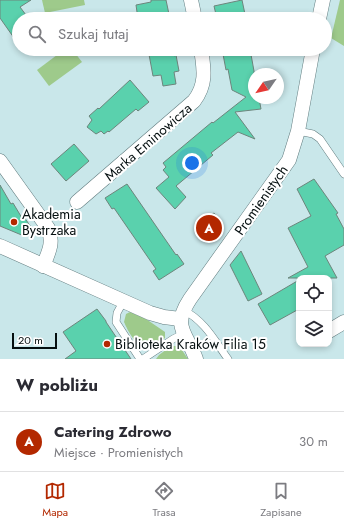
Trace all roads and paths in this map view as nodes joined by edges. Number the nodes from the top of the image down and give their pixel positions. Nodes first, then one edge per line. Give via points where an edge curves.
1 (191, 0) edge
2 (323, 0) edge
3 (194, 12) edge
4 (320, 12) edge
5 (202, 56) edge
6 (312, 56) edge
7 (298, 130) junction
8 (0, 161) edge
9 (344, 174) edge
10 (77, 202) dead end
11 (0, 246) edge
12 (43, 266) junction
13 (123, 302) junction
14 (182, 315) junction
15 (344, 322) edge
16 (332, 329) edge
17 (184, 334) junction
18 (140, 359) edge
19 (143, 359) edge
20 (196, 359) edge
21 (228, 359) edge

1 - 3 street
2 - 4 street
5 - 10 street, Marka Eminowicza via 204,80 202,89 194,101
6 - 7 street, Promienistych
7 - 9 lane via 320,139
7 - 14 street, Promienistych via 285,167 193,294
8 - 12 street via 51,235
11 - 12 street
12 - 13 street
13 - 14 street via 164,317
13 - 18 lane via 117,313 116,322
14 - 17 street
14 - 21 lane via 193,316 200,322
15 - 16 street
17 - 19 lane
17 - 20 street

